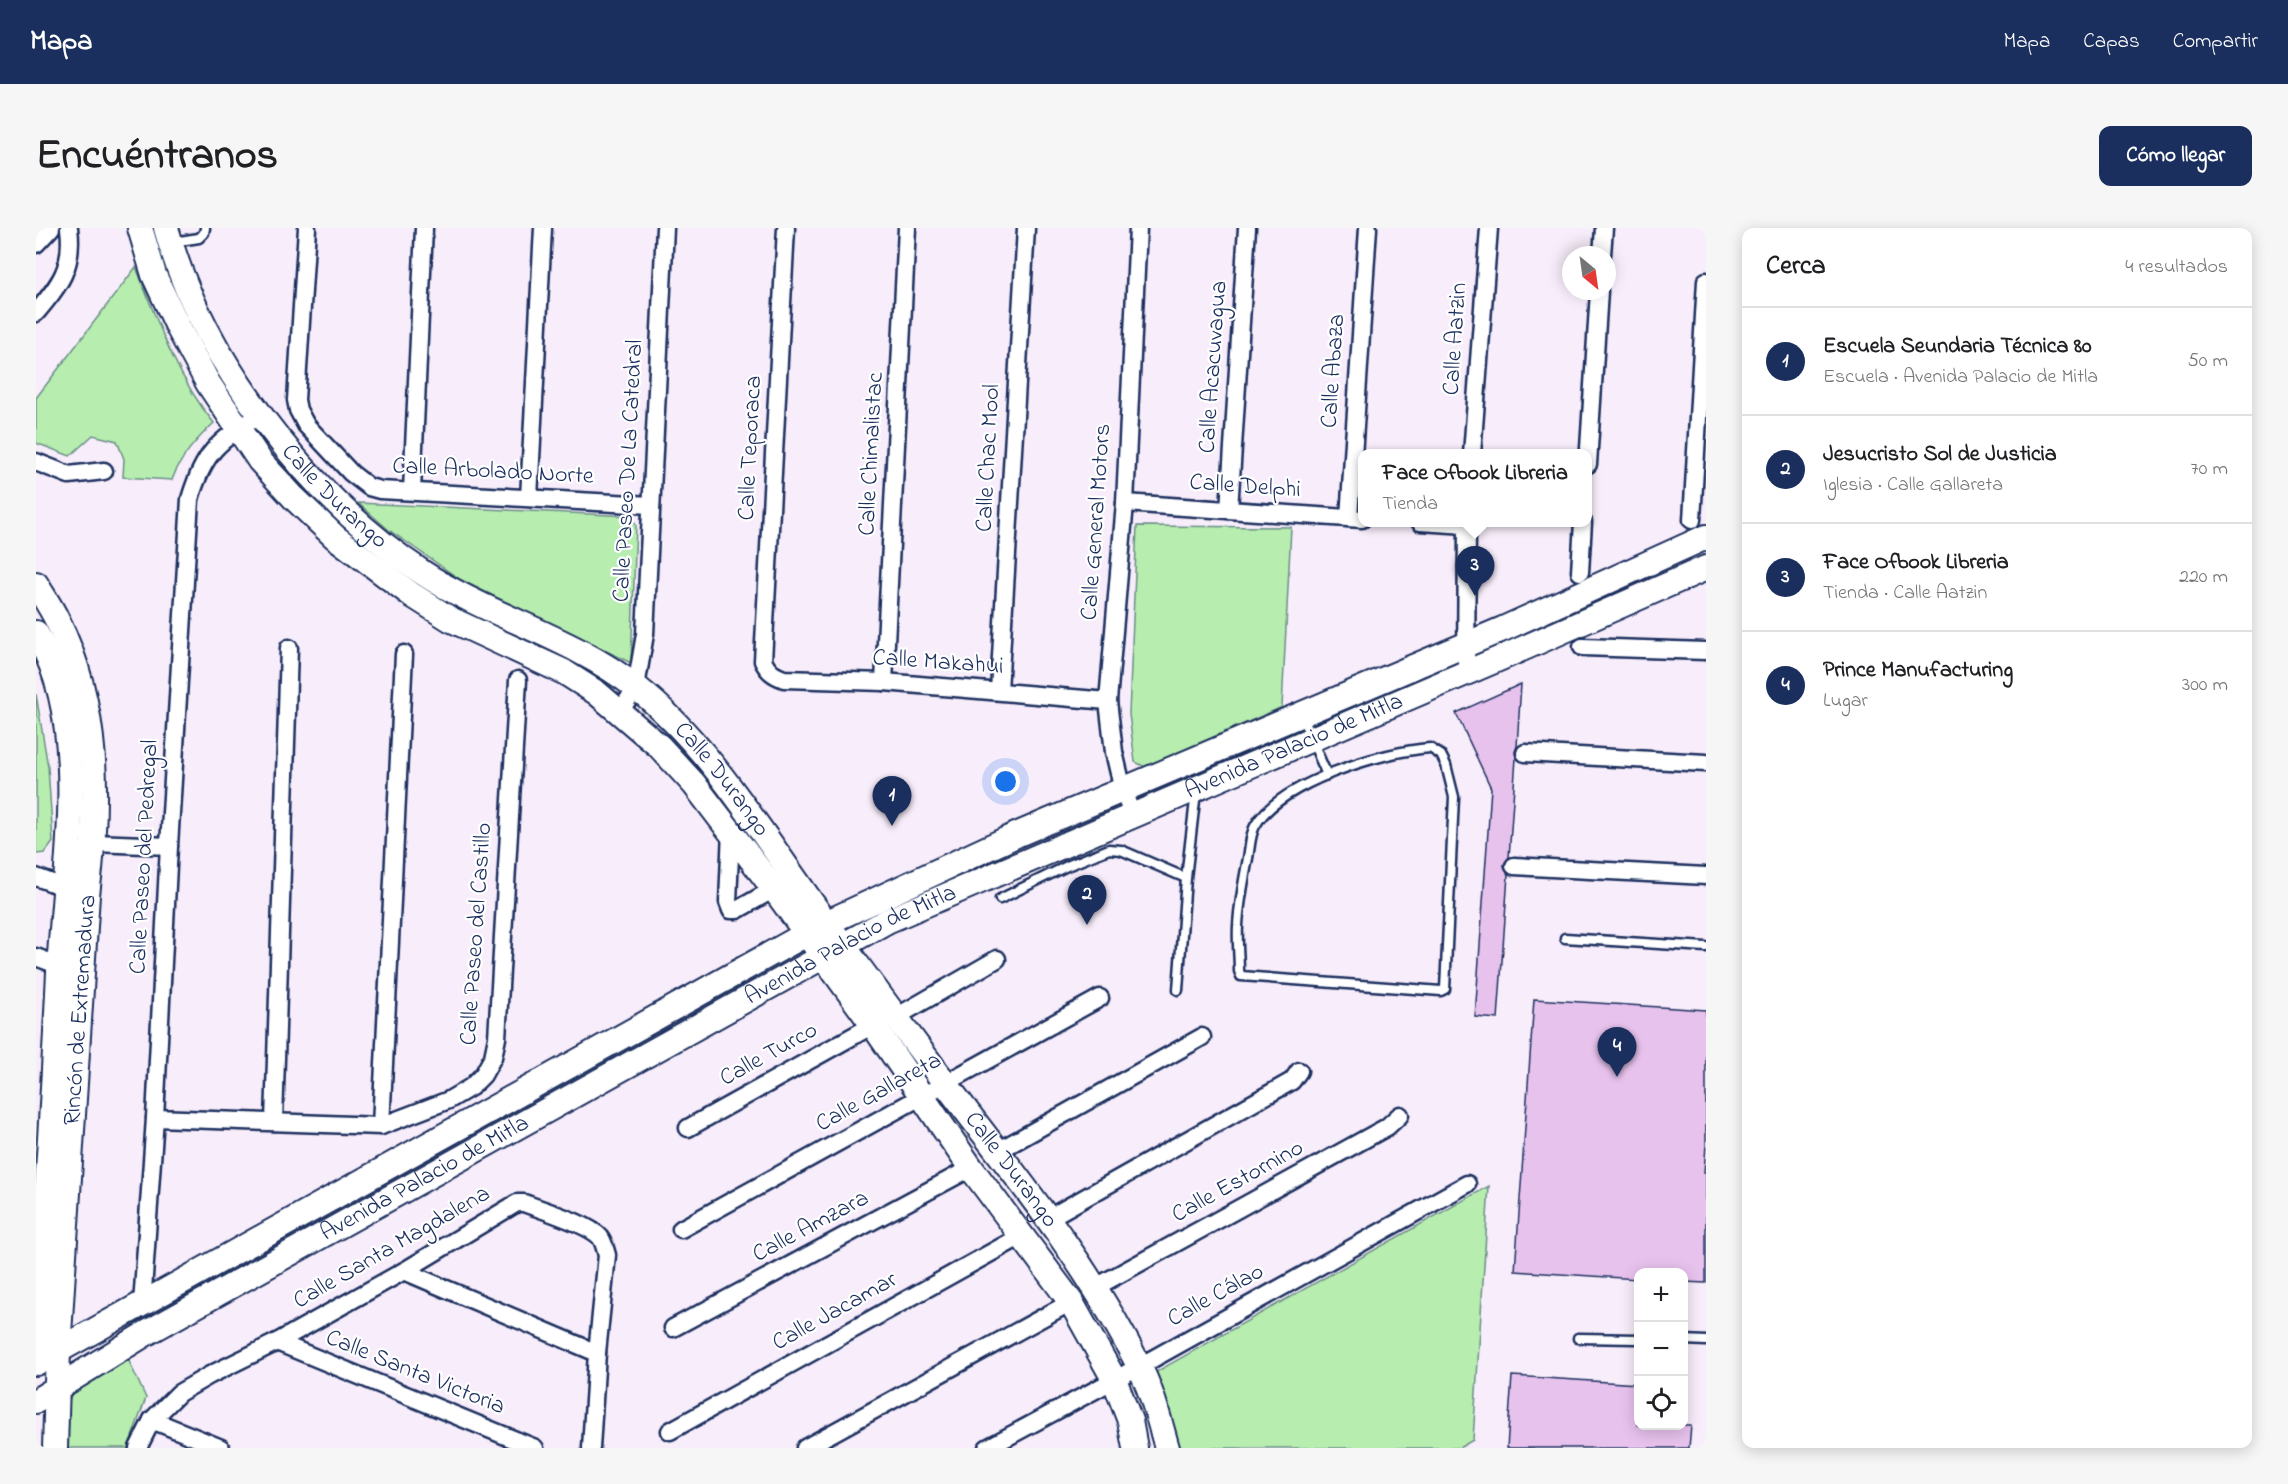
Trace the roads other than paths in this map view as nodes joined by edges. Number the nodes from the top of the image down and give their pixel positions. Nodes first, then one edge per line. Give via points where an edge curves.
1 (51, 228) edge
2 (69, 228) edge
3 (140, 228) edge
4 (205, 228) edge
5 (307, 228) edge
6 (424, 228) edge
7 (543, 228) edge
8 (665, 228) edge
9 (786, 228) edge
10 (908, 228) edge
11 (1026, 228) edge
12 (1138, 228) edge
13 (1247, 228) edge
14 (1368, 228) edge
15 (1489, 228) edge
16 (1604, 228) edge
17 (168, 236) edge
18 (36, 244) edge
19 (1603, 246) edge
20 (1706, 281) edge
21 (1598, 300) edge
22 (36, 313) edge
23 (260, 416) junction
24 (238, 429) junction
25 (1359, 449) edge
26 (1472, 449) edge
27 (1588, 449) edge
28 (36, 462) edge
29 (1358, 470) edge
30 (104, 471) dead end
31 (412, 490) junction
32 (529, 498) junction
33 (1125, 503) junction
34 (651, 505) junction
35 (1229, 510) junction
36 (1356, 519) edge
37 (1467, 527) edge
38 (1583, 527) edge
39 (1699, 529) edge
40 (1706, 568) edge
41 (1580, 572) dead end
42 (36, 584) edge
43 (36, 633) edge
44 (1466, 643) junction
45 (1582, 647) dead end
46 (289, 648) dead end
47 (1706, 651) edge
48 (404, 654) dead end
49 (767, 669) joint
50 (1466, 673) junction
51 (518, 680) dead end
52 (884, 682) junction
53 (636, 687) junction
54 (999, 691) junction
55 (1108, 701) junction
56 (620, 712) junction
57 (1301, 715) junction
58 (1311, 739) junction
59 (1525, 753) dead end
60 (1706, 763) edge
61 (1327, 775) junction
62 (1197, 788) junction
63 (1123, 790) junction
64 (1132, 815) junction
65 (731, 830) junction
66 (94, 843) junction
67 (169, 846) junction
68 (1063, 856) junction
69 (1514, 866) dead end
70 (1706, 876) edge
71 (36, 877) edge
72 (1186, 878) junction
73 (774, 889) junction
74 (76, 892) junction
75 (1000, 898) dead end
76 (816, 929) junction
77 (1565, 938) dead end
78 (844, 944) junction
79 (1706, 947) edge
80 (36, 957) edge
81 (823, 958) junction
82 (997, 959) dead end
83 (60, 966) junction
84 (1178, 990) dead end
85 (1100, 998) dead end
86 (896, 1017) junction
87 (873, 1025) junction
88 (1202, 1036) dead end
89 (1299, 1071) dead end
90 (45, 1073) edge
91 (946, 1084) junction
92 (922, 1098) junction
93 (1400, 1115) dead end
94 (155, 1118) junction
95 (274, 1122) junction
96 (381, 1126) junction
97 (688, 1128) dead end
98 (998, 1151) junction
99 (971, 1168) junction
100 (42, 1181) edge
101 (1467, 1184) dead end
102 (1047, 1219) junction
103 (681, 1229) dead end
104 (1023, 1235) junction
105 (404, 1271) junction
106 (1096, 1287) junction
107 (1071, 1302) junction
108 (142, 1305) junction
109 (673, 1328) dead end
110 (1578, 1338) dead end
111 (1634, 1339) edge
112 (1688, 1340) edge
113 (1706, 1341) edge
114 (277, 1342) junction
115 (47, 1351) edge
116 (597, 1353) junction
117 (36, 1363) edge
118 (1140, 1366) junction
119 (1114, 1379) junction
120 (57, 1388) junction
121 (36, 1401) edge
122 (152, 1420) junction
123 (670, 1431) dead end
124 (55, 1448) edge
125 (138, 1448) edge
126 (221, 1448) edge
127 (535, 1448) edge
128 (591, 1448) edge
129 (805, 1448) edge
130 (987, 1448) edge
131 (1135, 1448) edge
132 (1167, 1448) edge

1 - 18 street
2 - 22 street via 72,249 66,268 56,289
3 - 24 main road, Calle Durango via 154,275 179,329
4 - 17 lane via 199,237
5 - 31 street, Calle Arbolado Norte via 298,410 321,441 369,487
6 - 31 street
7 - 32 street
8 - 34 street, Calle Paseo De La Catedral
9 - 49 street, Calle Teporaca via 763,661
10 - 52 street, Calle Chimalistac
11 - 54 street, Calle Chac Mool
12 - 33 street, Calle General Motors
13 - 35 street, Calle Acacuvagua
14 - 25 street, Calle Abaza
15 - 26 street, Calle Aatzin
16 - 19 street
17 - 23 main road, Calle Durango via 205,327
20 - 39 street
21 - 27 street
23 - 24 street, Calle Paseo del Pedregal
23 - 53 main road, Calle Durango via 320,486 423,573 538,630
24 - 56 main road, Calle Durango via 260,461 294,498 385,576 450,619 564,672
24 - 67 street, Calle Paseo del Pedregal via 208,454 190,499
28 - 30 street via 69,475
29 - 36 street, Calle Abaza
31 - 32 street, Calle Arbolado Norte
32 - 34 street, Calle Arbolado Norte
33 - 35 street, Calle Delphi
33 - 55 street, Calle General Motors
34 - 53 street, Calle Paseo De La Catedral via 645,633
35 - 36 street, Calle Delphi
37 - 44 street
38 - 41 street
39 - 44 main road, Avenida Palacio de Mitla
40 - 50 main road, Avenida Palacio de Mitla
42 - 66 main road, Rincón de Extremadura via 57,620 76,667 90,722 95,767
43 - 74 main road, Rincón de Extremadura via 56,678 67,729
44 - 50 street
44 - 57 main road, Avenida Palacio de Mitla
45 - 47 street
46 - 95 street
48 - 96 street
49 - 52 street, Calle Makahui via 784,679
50 - 58 main road, Avenida Palacio de Mitla
51 - 96 street, Calle Paseo del Castillo via 493,1057 471,1087 449,1100
52 - 54 street, Calle Makahui
53 - 56 street, Calle Paseo De La Catedral
53 - 76 main road, Calle Durango via 673,720 760,828
54 - 55 street, Calle Makahui
55 - 63 street, Calle General Motors
56 - 65 main road, Calle Durango via 659,746
57 - 58 lane
57 - 63 main road, Avenida Palacio de Mitla
58 - 61 lane
58 - 62 main road, Avenida Palacio de Mitla
59 - 60 street
61 - 61 lane via 1274,806 1254,828 1240,900 1240,974 1444,991 1454,797 1446,765 1430,748 1414,749 1366,760
62 - 64 main road, Avenida Palacio de Mitla
62 - 72 lane
63 - 64 street, Calle General Motors
63 - 76 main road, Avenida Palacio de Mitla via 1016,835
64 - 68 main road, Avenida Palacio de Mitla
65 - 73 main road, Calle Durango
65 - 73 street via 731,910
66 - 67 street
66 - 74 main road, Rincón de Extremadura
67 - 94 street, Calle Paseo del Pedregal
68 - 72 lane via 1121,850
68 - 75 lane
68 - 78 main road, Avenida Palacio de Mitla via 923,905
69 - 70 street
71 - 74 street
72 - 84 lane
73 - 76 main road, Calle Durango
74 - 83 main road, Rincón de Extremadura
74 - 115 main road, Rincón de Extremadura
76 - 78 main road, Calle Durango
76 - 81 main road, Calle Durango
76 - 108 main road, Avenida Palacio de Mitla
77 - 79 lane
78 - 81 main road, Avenida Palacio de Mitla
78 - 86 main road, Calle Durango
80 - 83 street
81 - 87 main road, Calle Durango
81 - 120 main road, Avenida Palacio de Mitla via 145,1334
82 - 86 street
83 - 90 main road, Rincón de Extremadura
85 - 91 street, Calle Gallareta
86 - 91 main road, Calle Durango
87 - 92 main road, Calle Durango
87 - 97 street, Calle Turco
88 - 98 street
89 - 102 street via 1292,1081
90 - 100 main road, Rincón de Extremadura
91 - 92 street, Calle Gallareta
91 - 98 main road, Calle Durango
92 - 99 main road, Calle Durango
92 - 103 street, Calle Gallareta
93 - 106 street, Calle Estornino via 1387,1127
94 - 95 street, Calle Paseo del Castillo
94 - 108 street, Calle Paseo del Pedregal
95 - 96 street, Calle Paseo del Castillo
98 - 102 main road, Calle Durango
99 - 104 main road, Calle Durango
99 - 109 street, Calle Amzara
100 - 115 main road, Rincón de Extremadura
101 - 118 street, Calle Cálao
102 - 106 main road, Calle Durango
104 - 107 main road, Calle Durango
104 - 123 street, Calle Jacamar
105 - 114 street, Calle Santa Magdalena
105 - 116 street
105 - 116 street, Calle Santa Magdalena via 518,1203 592,1230 603,1240 607,1255
106 - 118 main road, Calle Durango
107 - 119 main road, Calle Durango
107 - 129 street
108 - 115 main road, Avenida Palacio de Mitla
110 - 111 lane
112 - 113 lane
114 - 122 street, Calle Santa Magdalena via 179,1393
114 - 127 street, Calle Santa Victoria
115 - 117 main road, Avenida Palacio de Mitla
115 - 120 main road, Rincón de Extremadura
116 - 128 street, Calle Santa Magdalena
118 - 119 street, Calle Cálao
118 - 132 main road, Calle Durango
119 - 130 street, Calle Cálao
119 - 131 main road, Calle Durango via 1130,1421
120 - 121 main road, Avenida Palacio de Mitla
120 - 124 main road, Rincón de Extremadura
122 - 125 street, Calle Santa Magdalena
122 - 126 street

